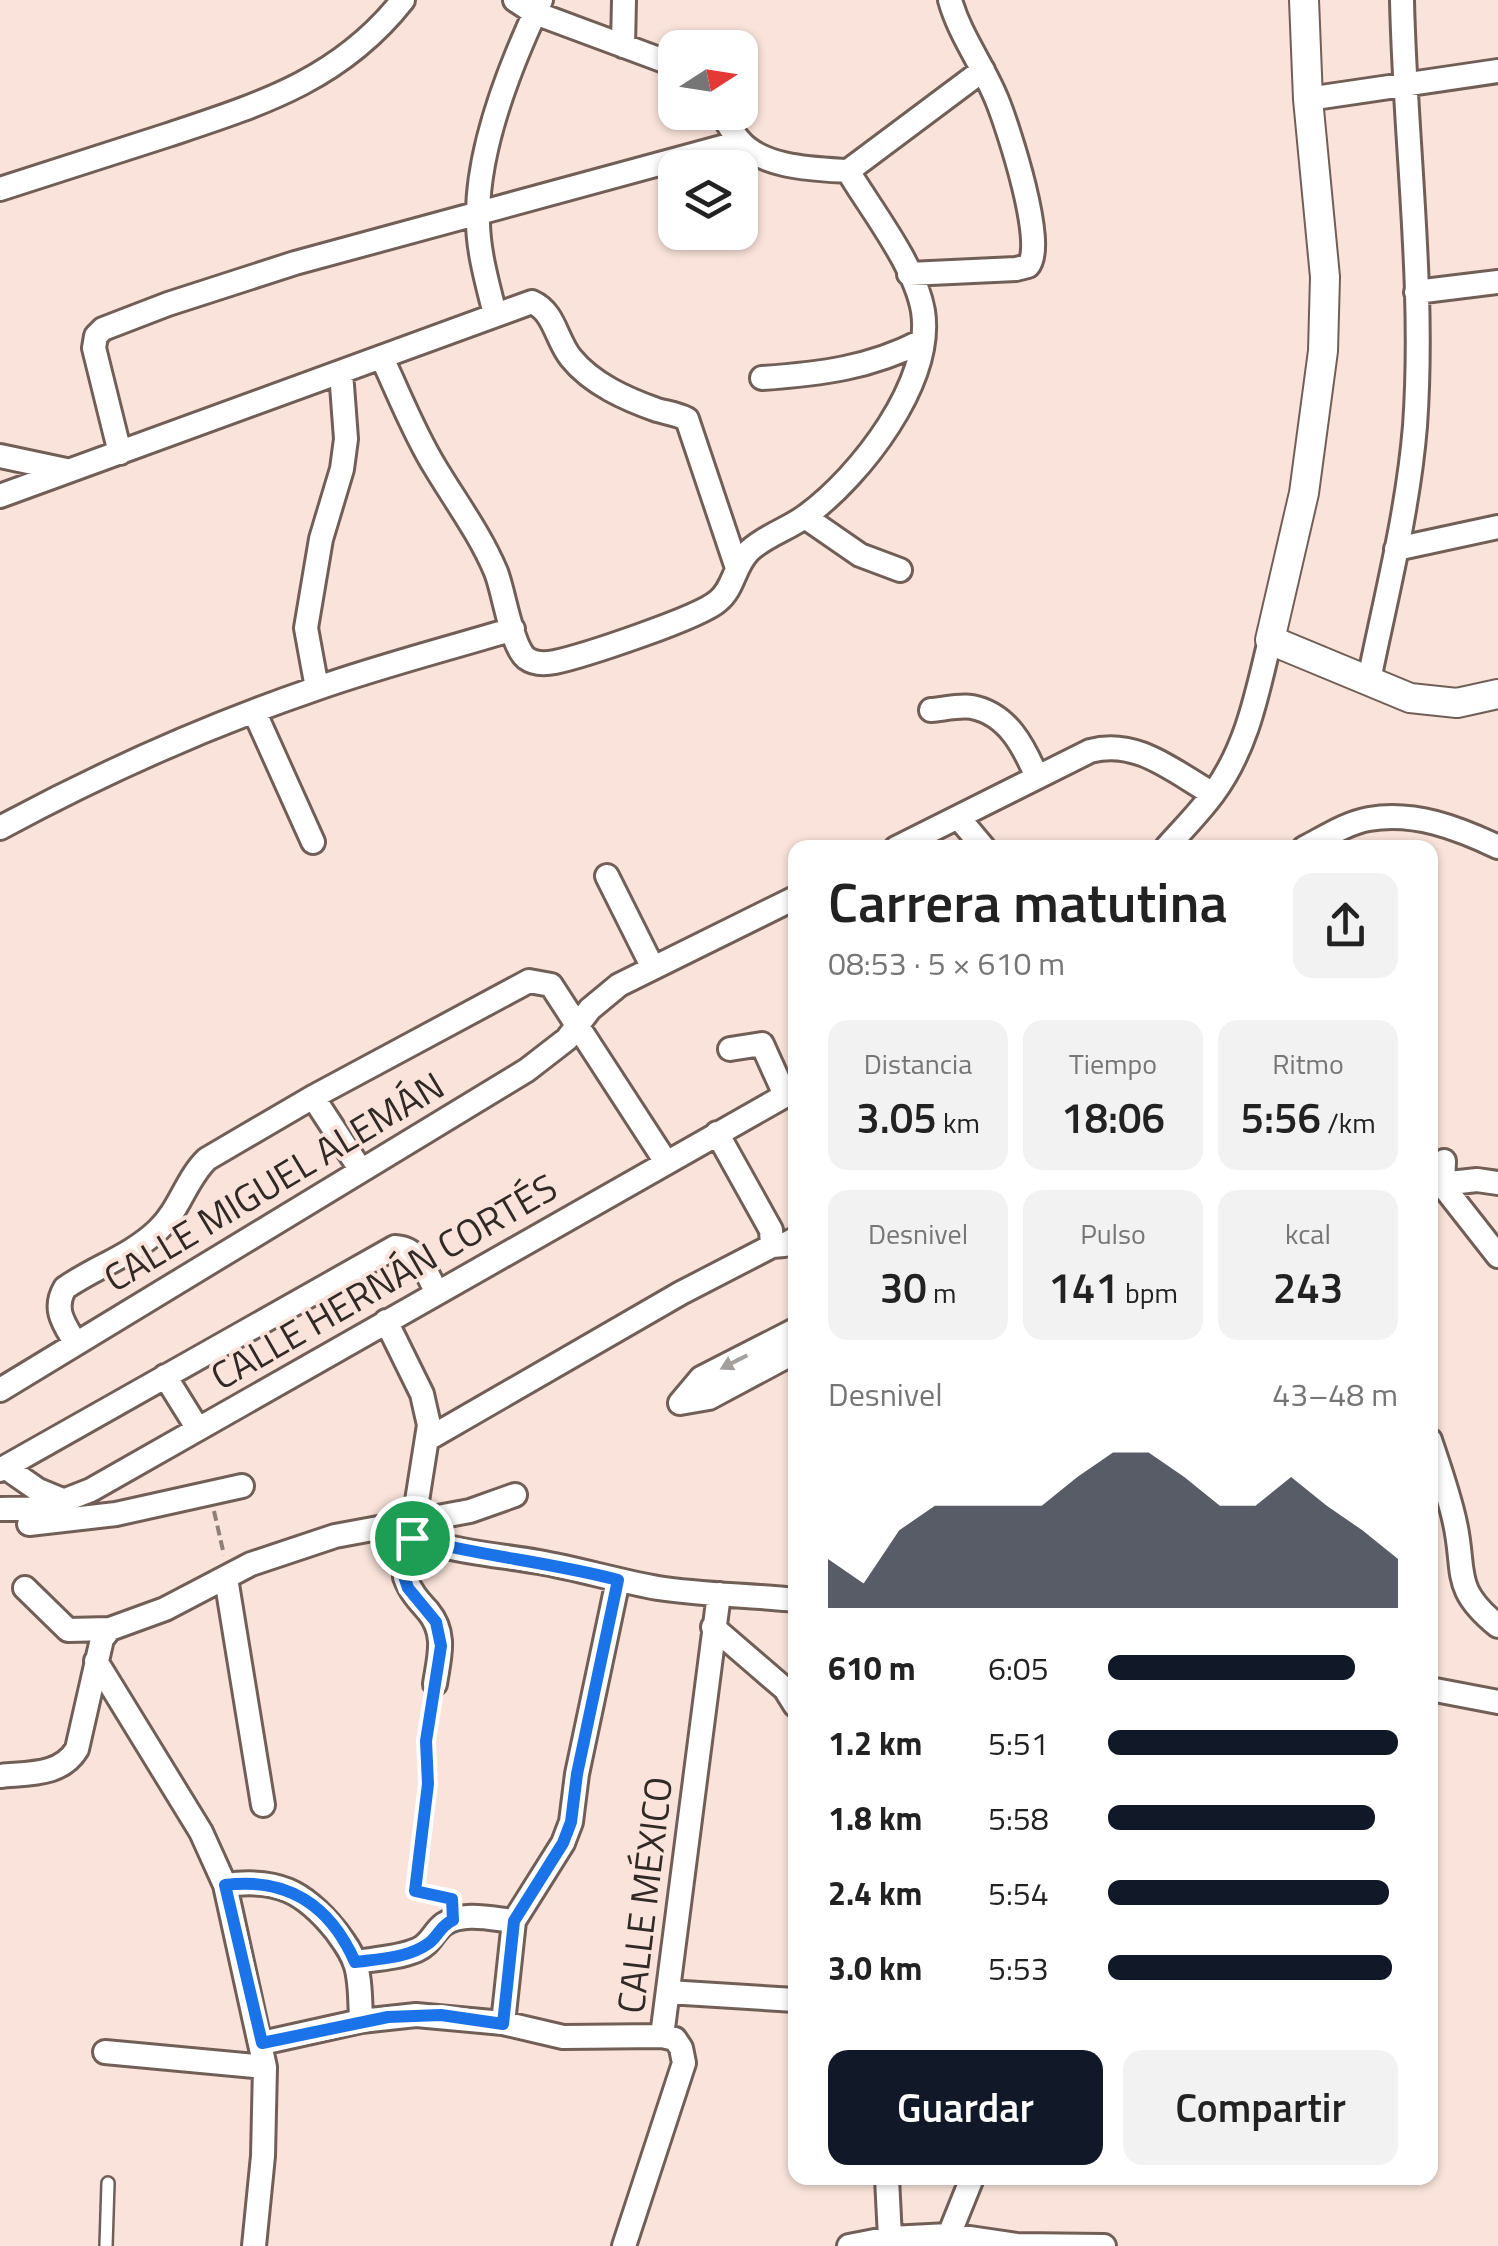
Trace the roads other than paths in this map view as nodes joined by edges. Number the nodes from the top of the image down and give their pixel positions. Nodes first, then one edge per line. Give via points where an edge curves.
1 (404, 0) edge
2 (515, 0) edge
3 (624, 0) edge
4 (950, 0) edge
5 (1304, 0) edge
6 (1402, 0) edge
7 (538, 7) edge
8 (623, 46) junction
9 (658, 59) edge
10 (983, 70) junction
11 (1498, 72) edge
12 (1404, 85) junction
13 (1308, 99) junction
14 (732, 130) edge
15 (740, 142) junction
16 (848, 171) junction
17 (0, 188) edge
18 (478, 214) junction
19 (909, 274) junction
20 (1498, 282) edge
21 (1416, 292) junction
22 (495, 314) junction
23 (922, 341) junction
24 (382, 358) junction
25 (341, 372) junction
26 (762, 378) dead end
27 (120, 453) junction
28 (0, 456) edge
29 (66, 470) junction
30 (0, 496) edge
31 (805, 517) junction
32 (1498, 527) edge
33 (1396, 549) junction
34 (736, 565) junction
35 (900, 570) dead end
36 (513, 629) junction
37 (1270, 640) junction
38 (1369, 680) junction
39 (317, 688) junction
40 (1498, 694) edge
41 (931, 710) dead end
42 (254, 711) junction
43 (1037, 777) junction
44 (1213, 794) junction
45 (958, 817) junction
46 (0, 828) edge
47 (912, 840) edge
48 (977, 840) edge
49 (1173, 840) edge
50 (1321, 840) edge
51 (313, 842) dead end
52 (1498, 847) edge
53 (607, 876) dead end
54 (788, 901) edge
55 (653, 968) junction
56 (578, 1026) junction
57 (730, 1049) dead end
58 (788, 1090) edge
59 (788, 1094) edge
60 (314, 1096) junction
61 (717, 1133) junction
62 (1438, 1161) edge
63 (666, 1162) junction
64 (360, 1169) junction
65 (1488, 1182) edge
66 (1438, 1186) edge
67 (1438, 1188) edge
68 (788, 1242) edge
69 (772, 1246) junction
70 (1498, 1256) edge
71 (437, 1293) junction
72 (386, 1321) junction
73 (788, 1334) edge
74 (76, 1344) junction
75 (788, 1356) edge
76 (165, 1376) junction
77 (0, 1390) edge
78 (198, 1429) junction
79 (428, 1439) junction
80 (1438, 1466) edge
81 (3, 1468) edge
82 (242, 1486) dead end
83 (91, 1490) junction
84 (515, 1495) dead end
85 (68, 1502) junction
86 (0, 1509) edge
87 (116, 1514) junction
88 (29, 1524) dead end
89 (406, 1528) junction
90 (225, 1570) junction
91 (618, 1580) junction
92 (26, 1588) dead end
93 (719, 1594) junction
94 (788, 1599) edge
95 (1498, 1626) edge
96 (714, 1628) junction
97 (110, 1629) junction
98 (96, 1662) junction
99 (434, 1684) road end
100 (1438, 1691) edge
101 (788, 1693) edge
102 (1498, 1702) edge
103 (0, 1776) edge
104 (263, 1805) dead end
105 (225, 1885) junction
106 (514, 1921) junction
107 (355, 1962) junction
108 (668, 1992) junction
109 (788, 2000) edge
110 (361, 2021) junction
111 (503, 2024) junction
112 (662, 2036) junction
113 (262, 2043) junction
114 (105, 2052) dead end
115 (265, 2068) junction
116 (108, 2183) dead end
117 (887, 2185) edge
118 (969, 2185) edge
119 (948, 2235) junction
120 (890, 2238) junction
121 (106, 2246) edge
122 (254, 2246) edge
123 (624, 2246) edge
124 (849, 2246) edge
125 (1104, 2246) edge

1 - 17 street via 356,50 303,85
2 - 7 street
3 - 8 street
4 - 10 street
5 - 13 street
6 - 12 street
7 - 8 street
7 - 18 street via 494,124
8 - 9 street
10 - 16 street
10 - 19 street via 1008,130 1034,260 998,271
11 - 12 street
12 - 13 street
12 - 21 street
13 - 37 street via 1326,277 1323,352 1304,494
14 - 15 street
15 - 16 street via 772,160
15 - 18 street
16 - 19 street
18 - 22 street
18 - 27 street via 295,264 103,328 94,348
19 - 23 street via 923,313
20 - 21 street
21 - 33 street via 1415,425
22 - 24 street
22 - 34 street via 532,302 541,306 568,354 594,379 687,419
23 - 26 street via 851,370
23 - 31 street via 898,414
24 - 25 street
24 - 36 street via 433,465 483,542
25 - 27 street
25 - 39 street via 342,470 306,614
27 - 29 street
28 - 29 street
29 - 30 street
31 - 34 street
31 - 35 street via 860,555
32 - 33 street
33 - 38 street
34 - 36 street via 728,590 709,608 572,657 528,660
36 - 39 street
37 - 38 street
37 - 44 street via 1249,726
38 - 40 street via 1433,702
39 - 42 street
41 - 43 street via 972,706 1000,719 1023,744
42 - 46 street
42 - 51 street
43 - 44 street via 1090,751 1121,746
43 - 45 street
44 - 49 street
45 - 47 street
45 - 48 street
50 - 52 street via 1366,819 1387,818 1438,823
53 - 55 street
54 - 55 street, CALLE MIGUEL ALEMÁN
55 - 56 street, CALLE MIGUEL ALEMÁN via 603,996
56 - 60 street via 551,985 529,981
56 - 63 street
56 - 64 street, CALLE MIGUEL ALEMÁN via 551,1054
57 - 58 street via 762,1044
59 - 61 street, CALLE HERNÁN CORTÉS
60 - 64 street
60 - 74 street via 206,1159 159,1230 65,1288 60,1316
61 - 63 street, CALLE HERNÁN CORTÉS
61 - 69 street via 771,1230
62 - 65 street
63 - 71 street, CALLE HERNÁN CORTÉS
64 - 74 street, CALLE MIGUEL ALEMÁN
65 - 66 street
67 - 70 street
68 - 69 street
69 - 79 street
71 - 72 street, CALLE HERNÁN CORTÉS
71 - 76 street via 416,1254 395,1247
72 - 78 street, CALLE HERNÁN CORTÉS
72 - 79 street via 427,1408
73 -> 75 street via 701,1378 680,1403 709,1398
74 - 77 street, CALLE MIGUEL ALEMÁN
76 - 78 street
76 - 81 street
78 - 83 street, CALLE HERNÁN CORTÉS
79 - 89 street
80 - 95 street via 1454,1519 1461,1578 1481,1613
81 - 85 street
82 - 87 street
83 - 85 street, CALLE HERNÁN CORTÉS
83 - 87 street
84 - 89 street
85 - 86 street, CALLE HERNÁN CORTÉS
87 - 88 street
89 - 90 street via 335,1536
89 - 91 street via 460,1550
89 - 99 street via 404,1576 440,1632
90 - 97 street via 165,1609
90 - 104 street
91 - 93 street
91 - 106 street via 571,1822
92 - 97 street via 68,1630
93 - 94 street
93 - 96 street, CALLE MÉXICO
96 - 101 street
96 - 108 street, CALLE MÉXICO
97 - 98 street
98 - 103 street via 71,1759 46,1772
98 - 105 street via 201,1832
100 - 102 street
105 - 107 street via 269,1883 288,1890 322,1915
105 - 113 street
106 - 107 street via 478,1917 446,1923 418,1950
106 - 111 street
107 - 110 street
108 - 109 street
108 - 112 street, CALLE MÉXICO
110 - 111 street via 416,2014
110 - 113 street
111 - 112 street via 563,2037
112 - 123 street, CALLE MÉXICO via 674,2039 684,2064
113 - 115 street
114 - 115 street
115 - 122 street
116 - 121 lane
117 - 120 street
118 - 119 street
119 - 120 street
119 - 125 street
120 - 124 street

